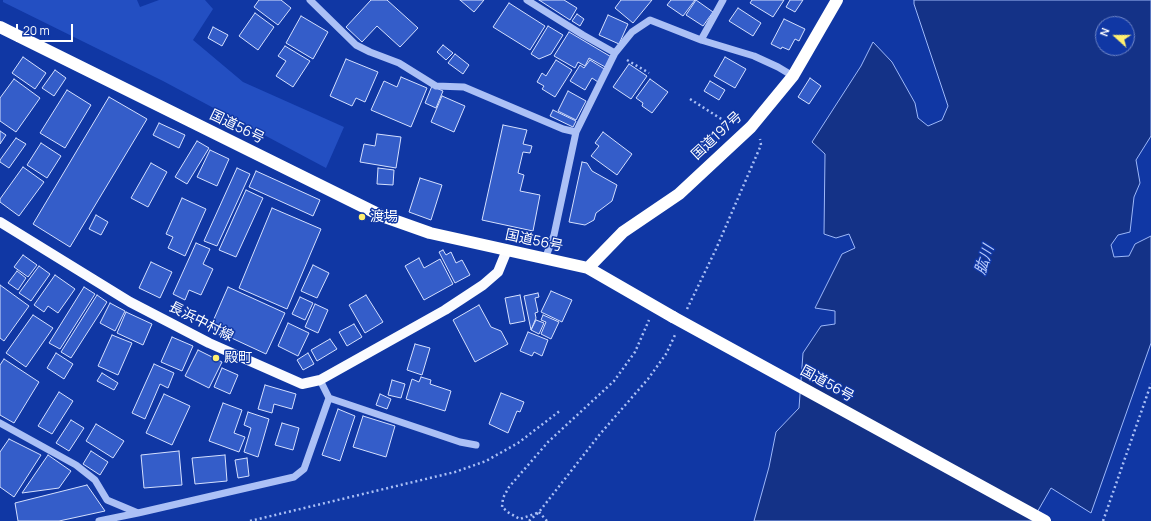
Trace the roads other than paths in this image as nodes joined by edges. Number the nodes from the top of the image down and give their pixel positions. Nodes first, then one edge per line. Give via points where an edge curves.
1 (310, 0) edge
2 (527, 0) edge
3 (723, 0) edge
4 (837, 0) edge
5 (0, 27) edge
6 (701, 40) junction
7 (615, 53) junction
8 (793, 76) junction
9 (576, 132) junction
10 (0, 222) edge
11 (507, 250) junction
12 (545, 259) junction
13 (588, 268) junction
14 (320, 380) junction
15 (329, 398) junction
16 (0, 423) edge
17 (476, 445) dead end
18 (138, 513) junction
19 (99, 521) edge
20 (1045, 521) edge

1 - 9 street via 356,45 399,63 436,86 464,87 563,129
2 - 7 street
3 - 6 street
4 - 8 highway, 国道197号
5 - 11 highway, 国道56号 via 382,216 430,233
6 - 7 street via 650,20 632,32
6 - 8 street via 754,56 778,66
7 - 9 street
8 - 13 highway, 国道197号 via 751,127 679,194 622,232
9 - 12 street via 554,235
10 - 14 main road, 長浜中村線 via 130,302 209,343 302,384
11 - 12 highway, 国道56号
11 - 14 main road, 長浜中村線 via 498,272 483,285 445,310
12 - 13 highway, 国道56号
13 - 20 highway, 国道56号, bridge
14 - 15 street
15 - 17 street via 460,442
15 - 18 street via 304,469 294,477
16 - 18 street via 76,465 95,480 107,500
18 - 19 street

